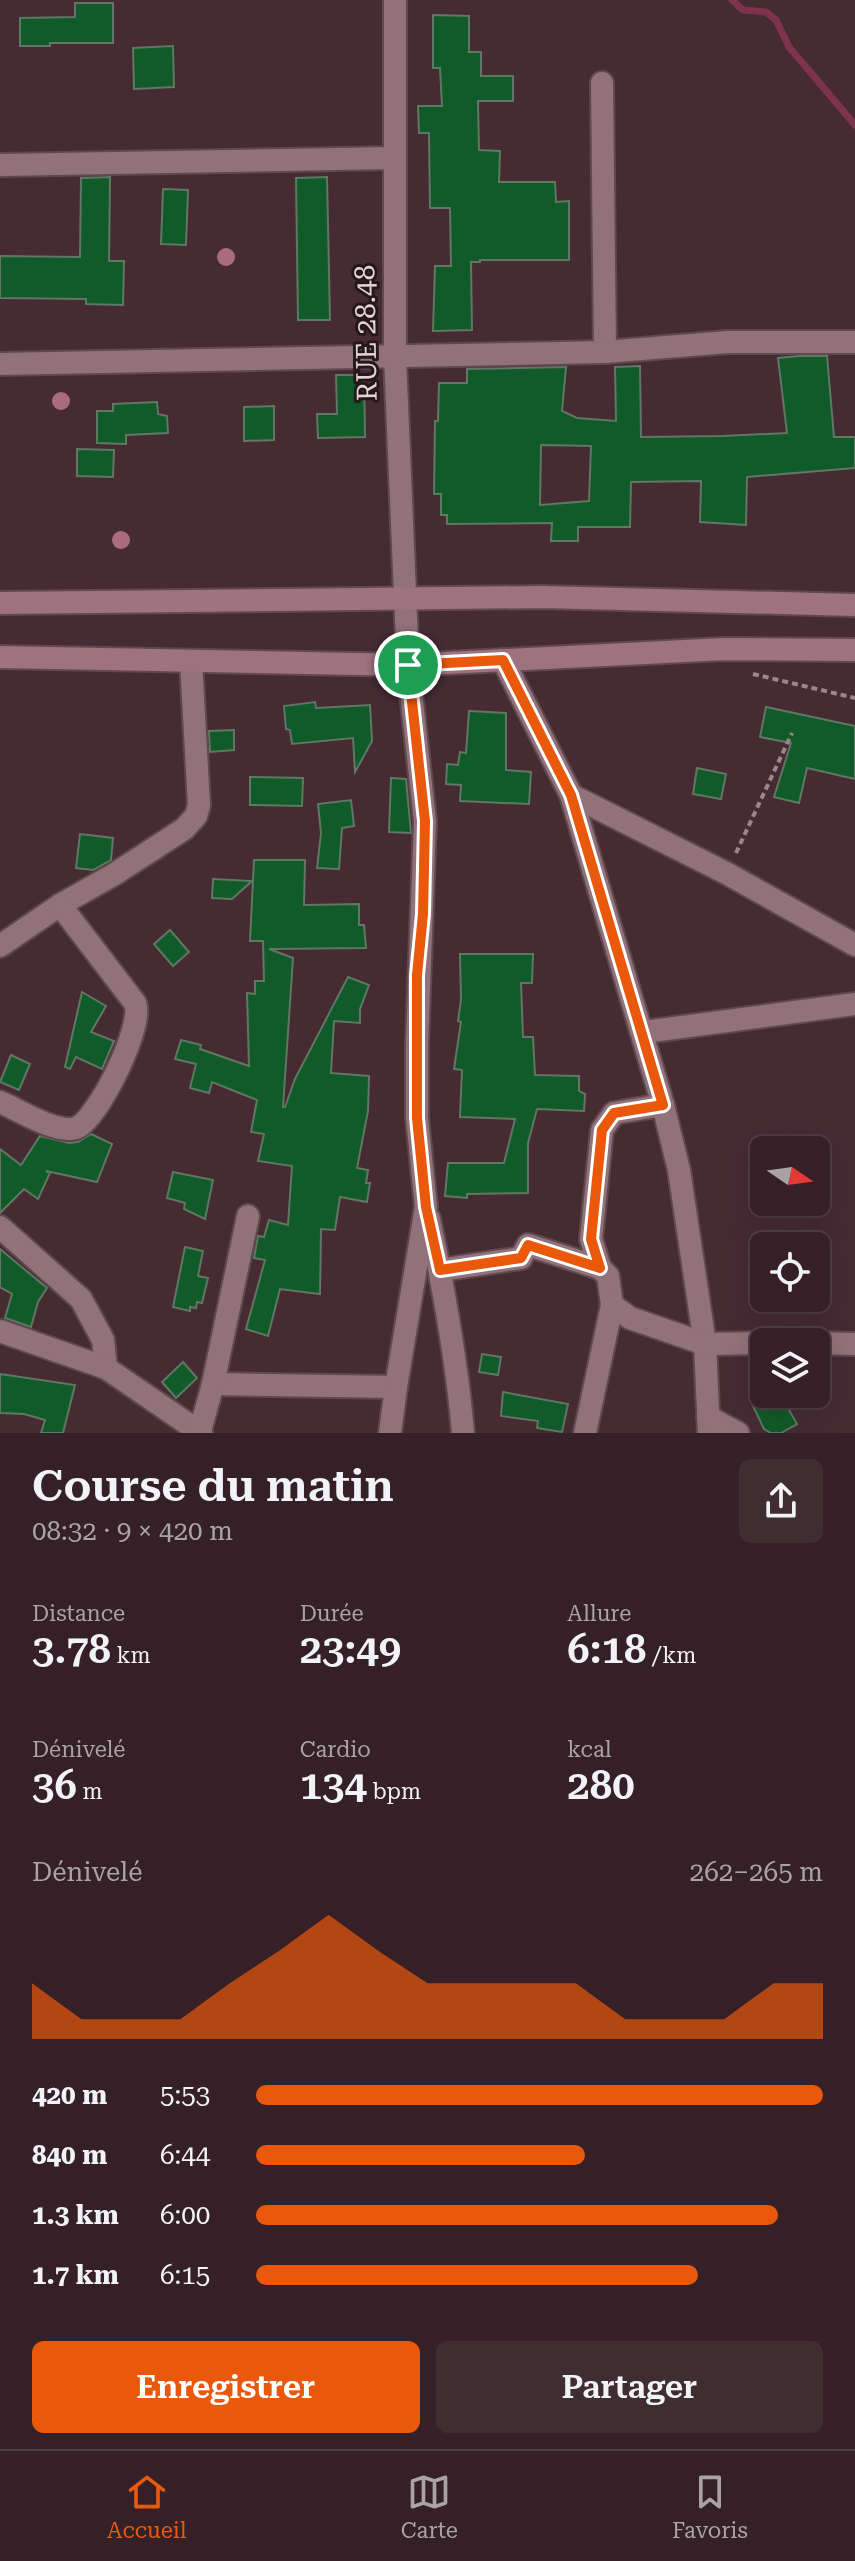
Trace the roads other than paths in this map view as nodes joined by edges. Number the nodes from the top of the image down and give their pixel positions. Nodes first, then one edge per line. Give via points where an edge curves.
1 (395, 0) edge
2 (602, 83) dead end
3 (393, 158) junction
4 (0, 165) edge
5 (855, 342) edge
6 (605, 352) junction
7 (395, 357) junction
8 (0, 364) edge
9 (405, 598) junction
10 (0, 603) edge
11 (855, 605) edge
12 (855, 650) edge
13 (0, 657) edge
14 (503, 660) junction
15 (191, 661) junction
16 (408, 665) junction
17 (571, 795) junction
18 (60, 905) junction
19 (855, 945) edge
20 (0, 946) edge
21 (855, 1004) edge
22 (644, 1032) junction
23 (0, 1102) edge
24 (663, 1105) junction
25 (426, 1207) junction
26 (248, 1216) dead end
27 (0, 1227) edge
28 (600, 1268) junction
29 (440, 1270) junction
30 (612, 1305) junction
31 (0, 1331) edge
32 (750, 1343) edge
33 (830, 1343) edge
34 (705, 1344) junction
35 (855, 1344) edge
36 (106, 1368) junction
37 (213, 1384) junction
38 (396, 1387) junction
39 (709, 1425) edge
40 (200, 1432) edge
41 (390, 1433) edge
42 (463, 1433) edge
43 (585, 1433) edge
44 (738, 1433) edge

1 - 3 street, RUE 28.48
2 - 6 street
3 - 4 street
3 - 7 street, RUE 28.48
5 - 6 street via 728,342
6 - 7 street
7 - 8 street
7 - 9 street, RUE 28.48
9 - 10 main road
9 - 11 main road
9 - 16 street, RUE 28.48
12 - 14 main road via 724,649
13 - 15 main road
14 - 16 main road
14 - 17 street
15 - 16 main road
15 - 18 street via 196,816 184,829
16 - 25 street, RUE 28.48 via 425,821 417,1118
17 - 19 street
17 - 22 street
18 - 20 street
18 - 23 street via 135,1003 138,1016 94,1114 78,1127 63,1129
21 - 22 street
22 - 24 street
24 - 28 street via 614,1113 602,1130 591,1239
24 - 34 street via 679,1170
25 - 29 street
25 - 38 street
26 - 37 street
27 - 36 street via 81,1299 103,1340
28 - 29 street via 528,1245 521,1258
28 - 30 street via 608,1276
29 - 42 street
30 - 34 street via 630,1318
30 - 43 street
31 - 36 street
32 - 34 street
33 - 35 street
34 - 39 street
36 - 40 street
37 - 38 street
37 - 40 street
38 - 41 street
39 - 44 street

